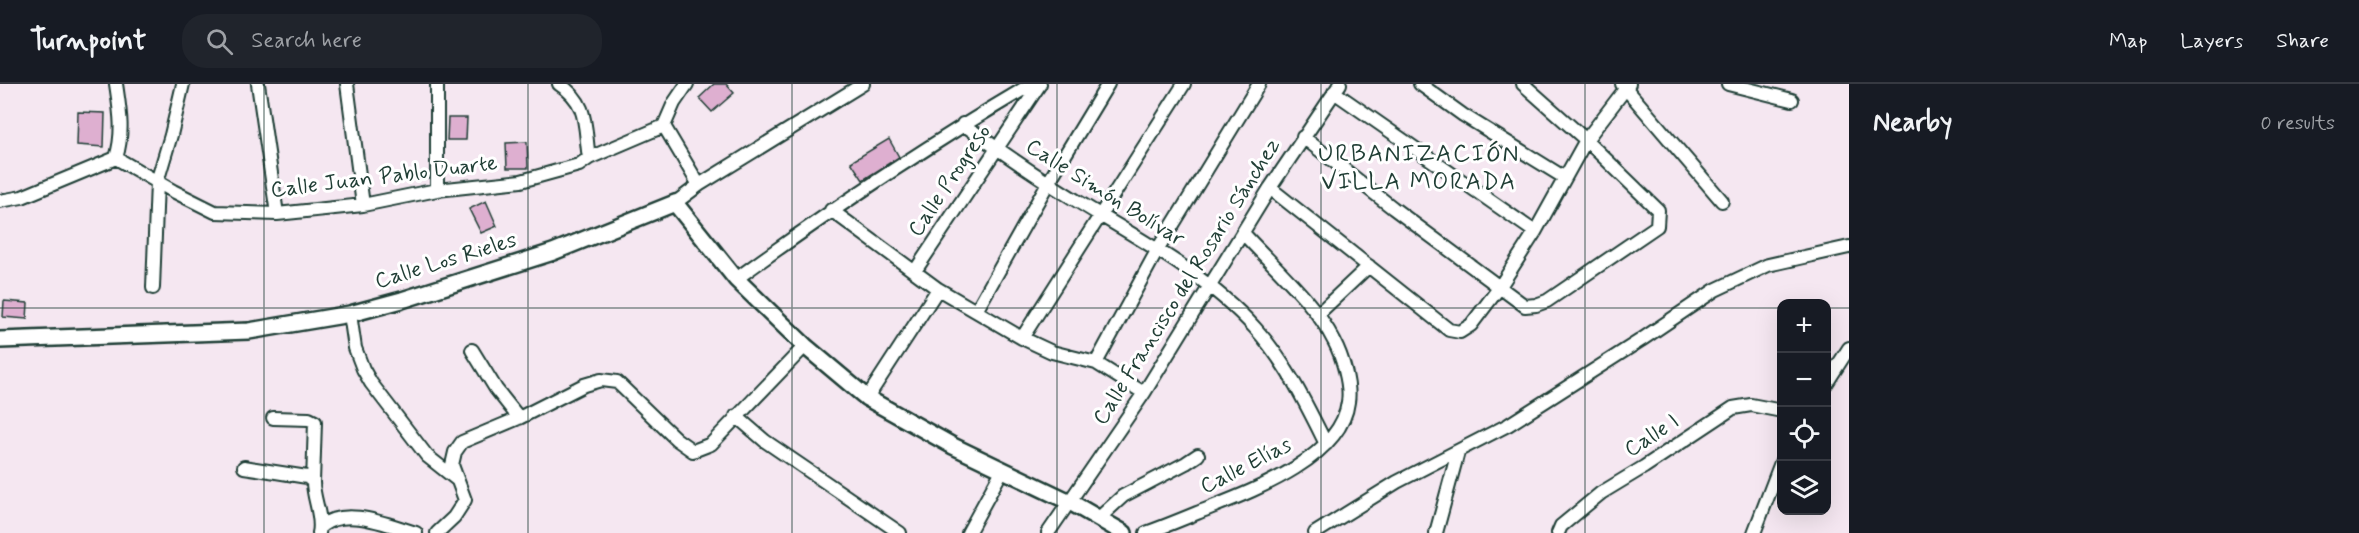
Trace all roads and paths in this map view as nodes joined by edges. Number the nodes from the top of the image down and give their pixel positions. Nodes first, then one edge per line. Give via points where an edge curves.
1 (116, 84) edge
2 (183, 84) edge
3 (258, 84) edge
4 (347, 84) edge
5 (437, 84) edge
6 (559, 84) edge
7 (687, 84) edge
8 (863, 84) edge
9 (1032, 84) edge
10 (1040, 84) edge
11 (1108, 84) edge
12 (1184, 84) edge
13 (1259, 84) edge
14 (1420, 84) edge
15 (1523, 84) edge
16 (1728, 84) edge
17 (1625, 85) edge
18 (1337, 88) edge
19 (1792, 100) dead end
20 (963, 124) junction
21 (664, 126) junction
22 (1303, 138) junction
23 (1586, 140) junction
24 (997, 149) junction
25 (116, 158) junction
26 (589, 158) junction
27 (1565, 178) junction
28 (156, 182) junction
29 (1048, 183) junction
30 (699, 185) junction
31 (1270, 188) junction
32 (437, 190) junction
33 (0, 201) edge
34 (1722, 201) dead end
35 (675, 203) junction
36 (363, 205) junction
37 (831, 210) junction
38 (277, 214) junction
39 (1100, 215) junction
40 (1534, 232) junction
41 (1243, 233) junction
42 (1849, 247) edge
43 (1158, 249) junction
44 (1369, 266) junction
45 (915, 271) junction
46 (736, 279) junction
47 (1210, 287) junction
48 (153, 288) dead end
49 (1499, 288) junction
50 (938, 289) junction
51 (976, 311) junction
52 (350, 314) junction
53 (1318, 314) junction
54 (1022, 338) junction
55 (0, 340) edge
56 (805, 346) junction
57 (1849, 348) edge
58 (472, 350) dead end
59 (1096, 363) junction
60 (1831, 377) edge
61 (1144, 393) junction
62 (867, 398) junction
63 (1777, 410) edge
64 (736, 416) junction
65 (273, 418) dead end
66 (519, 418) junction
67 (1326, 444) junction
68 (1458, 453) junction
69 (1198, 454) dead end
70 (1782, 461) edge
71 (244, 467) dead end
72 (1003, 469) junction
73 (456, 479) junction
74 (314, 482) junction
75 (1070, 502) junction
76 (1099, 518) junction
77 (320, 529) edge
78 (416, 533) edge
79 (437, 533) edge
80 (900, 533) edge
81 (968, 533) edge
82 (1048, 533) edge
83 (1124, 533) edge
84 (1146, 533) edge
85 (1315, 533) edge
86 (1436, 533) edge
87 (1558, 533) edge
88 (1754, 533) edge

1 - 25 street via 122,120
2 - 28 street
3 - 38 street
4 - 36 street
5 - 32 street
6 - 26 street via 581,106
7 - 21 street
8 - 30 street, Calle Los Rieles
9 - 20 street
10 - 24 street, Calle Progreso
11 - 29 street
12 - 39 street
13 - 43 street
14 - 27 street
15 - 23 street
16 - 19 street
17 - 23 street
17 - 34 street
18 - 22 street, Calle Francisco del Rosario Sánchez
18 - 40 street
20 - 24 street, Calle Simón Bolívar
20 - 37 street
21 - 26 street, Calle Juan Pablo Duarte
21 - 30 street
22 - 31 street, Calle Francisco del Rosario Sánchez
22 - 49 street
23 - 27 street
23 - 49 street via 1658,210 1657,226 1547,301 1525,306
24 - 29 street, Calle Simón Bolívar
24 - 45 street, Calle Progreso
25 - 28 street, Calle Juan Pablo Duarte
25 - 33 street via 22,197
26 - 32 street, Calle Juan Pablo Duarte via 579,165 521,181
27 - 40 street
28 - 38 street, Calle Juan Pablo Duarte via 215,212
28 - 48 street
29 - 39 street, Calle Simón Bolívar
29 - 51 street
30 - 35 street, Calle Los Rieles
31 - 41 street, Calle Francisco del Rosario Sánchez
31 - 44 street
32 - 36 street, Calle Juan Pablo Duarte
35 - 46 street
35 - 52 street, Calle Los Rieles via 553,252
36 - 38 street, Calle Juan Pablo Duarte
37 - 45 street
37 - 46 street
39 - 43 street, Calle Simón Bolívar
39 - 54 street
40 - 49 street
41 - 47 street, Calle Francisco del Rosario Sánchez
41 - 53 street, Calle Elías
42 - 68 street via 1768,266 1715,290 1508,425
43 - 47 street, Calle Simón Bolívar
43 - 59 street
44 - 49 street via 1449,330 1460,332
44 - 53 street
45 - 50 street
46 - 56 street
47 - 61 street, Calle Francisco del Rosario Sánchez
47 - 67 street, Calle Simón Bolívar via 1254,327 1278,357
50 - 51 street
50 - 62 street
51 - 54 street
52 - 55 street, Calle Los Rieles via 249,331
52 - 73 street via 363,369 427,456
53 - 67 street, Calle Elías via 1341,358 1348,402 1341,422
54 - 59 street via 1052,352
56 - 62 street
56 - 64 street
57 - 60 street
58 - 66 street
59 - 61 street
61 - 75 street, Calle Francisco del Rosario Sánchez
62 - 72 street
63 - 87 street, Calle I via 1752,405 1733,408 1600,493
64 - 66 street via 711,444 693,451 617,382 601,380
64 - 80 street via 782,453
65 - 74 street via 315,422
66 - 73 street via 462,442 452,465
67 - 84 street, Calle Elías via 1296,468 1235,499
68 - 85 street via 1397,482
68 - 86 street
69 - 76 street via 1123,496
70 - 88 street
71 - 74 street via 307,477
72 - 75 street
72 - 81 street
73 - 79 street via 465,500
74 - 77 street
75 - 76 street
75 - 82 street, Calle Francisco del Rosario Sánchez
76 - 83 street
77 - 78 street via 330,519 348,517

